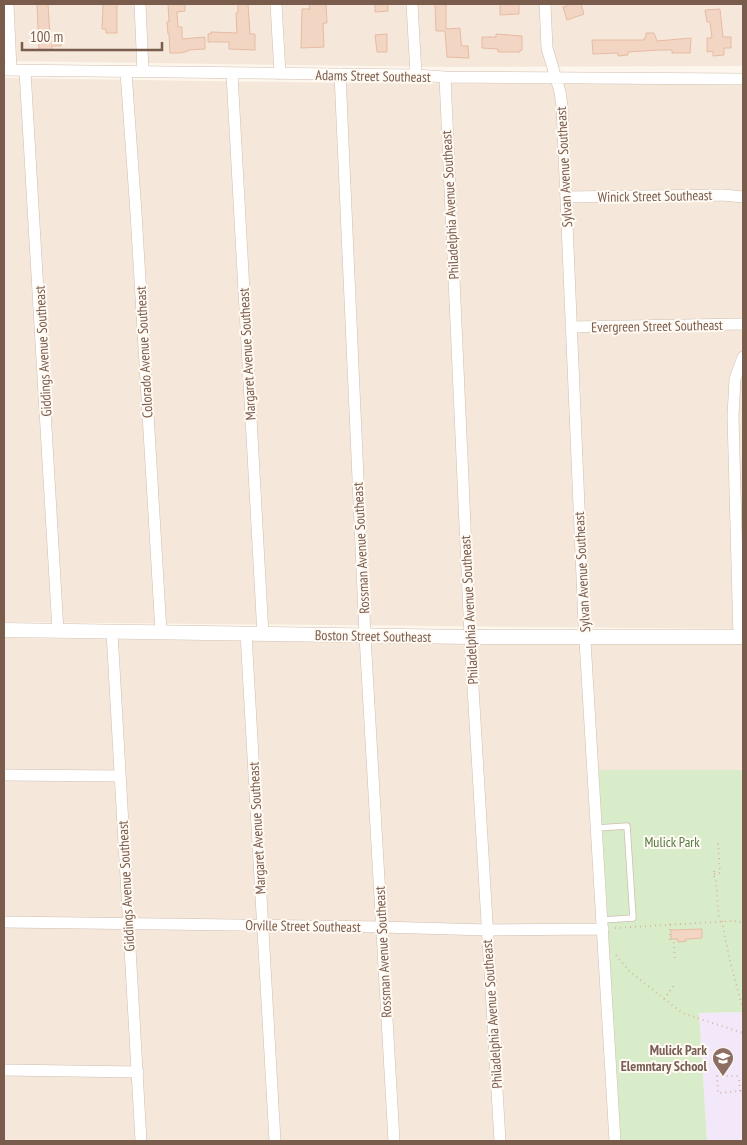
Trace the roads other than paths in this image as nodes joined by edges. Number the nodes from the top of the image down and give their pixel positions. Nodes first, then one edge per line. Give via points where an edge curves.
1 (8, 4) edge
2 (140, 4) edge
3 (276, 4) edge
4 (412, 4) edge
5 (545, 4) edge
6 (8, 70) edge
7 (25, 71) junction
8 (126, 72) junction
9 (143, 72) junction
10 (232, 74) junction
11 (280, 74) junction
12 (340, 74) junction
13 (416, 75) junction
14 (445, 78) junction
15 (557, 78) junction
16 (743, 79) edge
17 (566, 197) junction
18 (743, 197) edge
19 (743, 324) edge
20 (571, 327) junction
21 (743, 357) edge
22 (4, 630) edge
23 (58, 631) junction
24 (112, 632) junction
25 (161, 632) junction
26 (246, 634) junction
27 (263, 635) junction
28 (365, 636) junction
29 (470, 637) junction
30 (585, 637) junction
31 (741, 637) edge
32 (4, 775) edge
33 (120, 776) junction
34 (597, 828) junction
35 (4, 922) edge
36 (128, 924) junction
37 (603, 924) junction
38 (263, 925) junction
39 (382, 927) junction
40 (487, 930) junction
41 (4, 1070) edge
42 (138, 1072) junction
43 (141, 1141) edge
44 (275, 1141) edge
45 (394, 1141) edge
46 (500, 1141) edge
47 (615, 1141) edge

1 - 6 street
2 - 9 street
3 - 11 street
4 - 13 street
5 - 15 street, Sylvan Avenue Southeast via 547,48
6 - 7 street, Adams Street Southeast
7 - 8 street, Adams Street Southeast
7 - 23 street, Giddings Avenue Southeast
8 - 9 street, Adams Street Southeast
8 - 25 street, Colorado Avenue Southeast
9 - 10 street, Adams Street Southeast
10 - 11 street, Adams Street Southeast
10 - 27 street, Margaret Avenue Southeast
11 - 12 street, Adams Street Southeast
12 - 13 street, Adams Street Southeast
12 - 28 street, Rossman Avenue Southeast
13 - 14 street, Adams Street Southeast
14 - 15 street, Adams Street Southeast
14 - 29 street, Philadelphia Avenue Southeast
15 - 16 street, Adams Street Southeast
15 - 17 street, Sylvan Avenue Southeast via 562,106
17 - 18 street, Winick Street Southeast
17 - 20 street, Sylvan Avenue Southeast
19 - 20 street, Evergreen Street Southeast
20 - 30 street, Sylvan Avenue Southeast
21 - 31 street via 736,379 733,416
22 - 23 street, Boston Street Southeast
23 - 24 street, Boston Street Southeast
24 - 25 street, Boston Street Southeast
24 - 33 street, Giddings Avenue Southeast
25 - 26 street, Boston Street Southeast
26 - 27 street, Boston Street Southeast
26 - 38 street, Margaret Avenue Southeast
27 - 28 street, Boston Street Southeast
28 - 29 street, Boston Street Southeast
28 - 39 street, Rossman Avenue Southeast
29 - 30 street, Boston Street Southeast
29 - 40 street, Philadelphia Avenue Southeast
30 - 31 street, Boston Street Southeast
30 - 34 street, Sylvan Avenue Southeast
32 - 33 street
33 - 36 street, Giddings Avenue Southeast
34 - 37 street, Sylvan Avenue Southeast
34 - 37 lane via 627,826 633,918
35 - 36 street, Orville Street Southeast
36 - 38 street, Orville Street Southeast
36 - 42 street, Giddings Avenue Southeast
37 - 40 street, Orville Street Southeast
37 - 47 street, Sylvan Avenue Southeast
38 - 39 street, Orville Street Southeast
38 - 44 street, Margaret Avenue Southeast
39 - 40 street, Orville Street Southeast
39 - 45 street, Rossman Avenue Southeast
40 - 46 street, Philadelphia Avenue Southeast
41 - 42 street
42 - 43 street, Giddings Avenue Southeast

